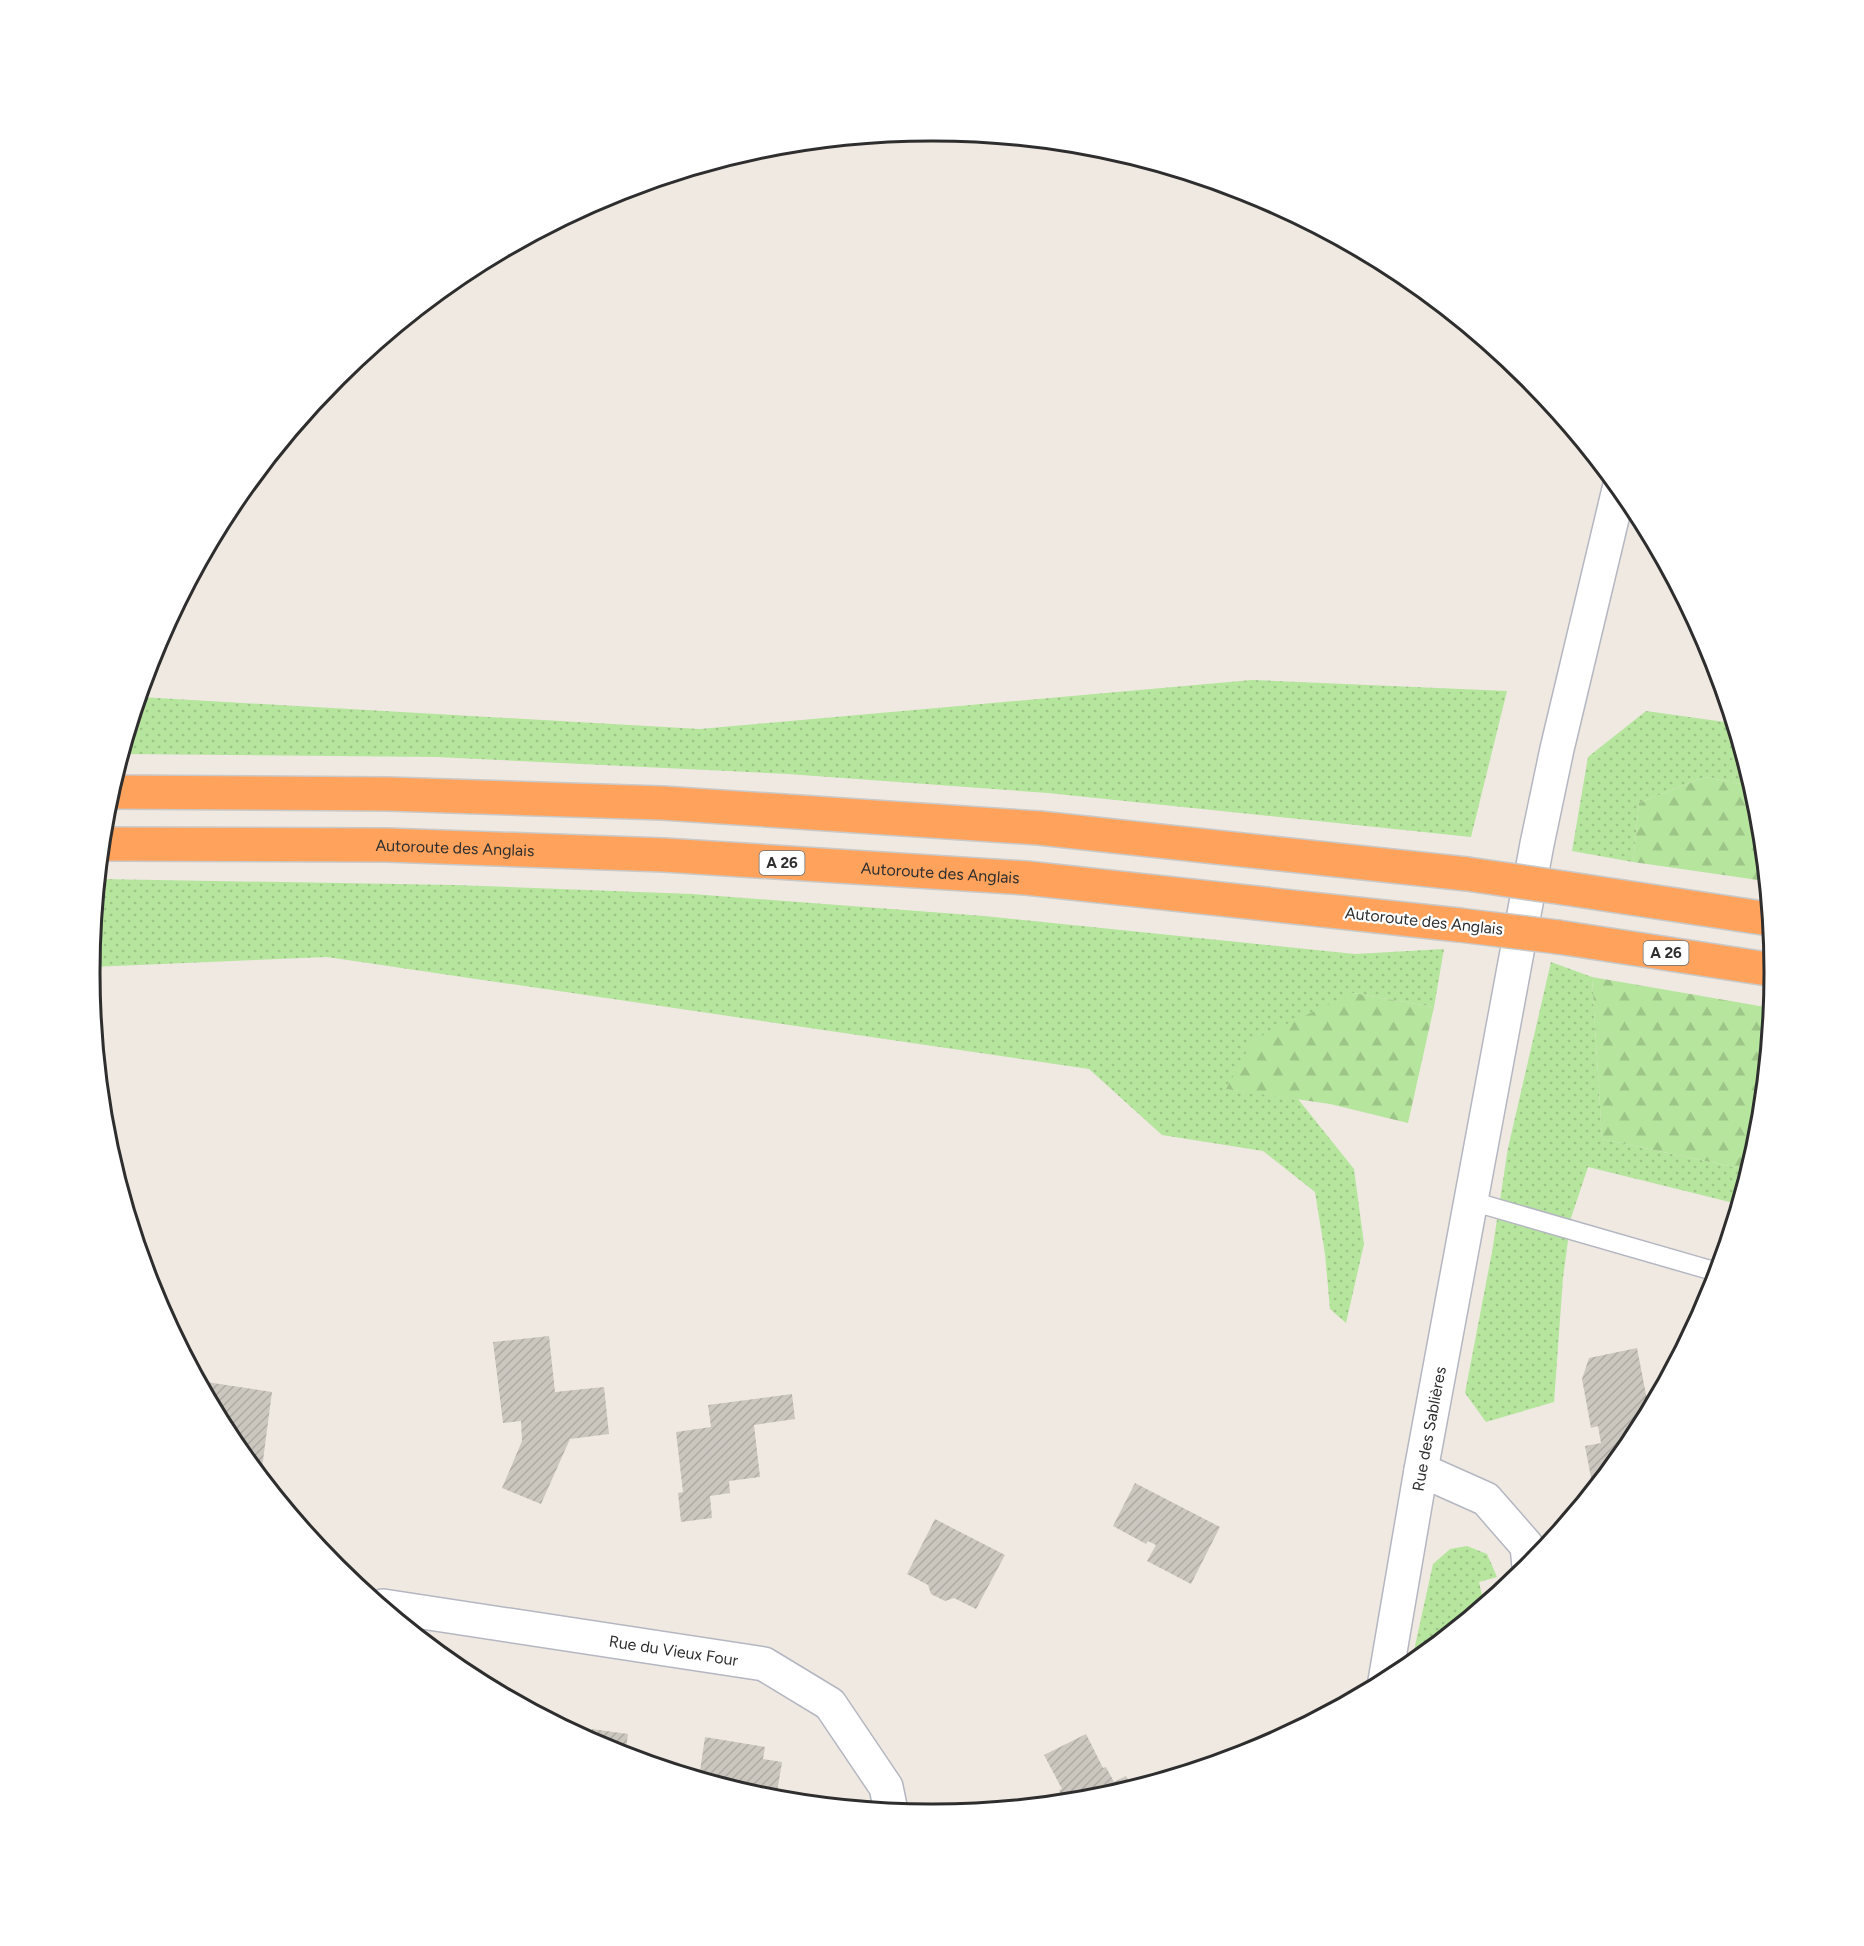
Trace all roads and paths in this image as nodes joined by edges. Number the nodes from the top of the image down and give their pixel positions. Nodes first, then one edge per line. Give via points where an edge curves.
1 (1616, 501) edge
2 (121, 792) edge
3 (111, 844) edge
4 (1762, 918) edge
5 (1764, 968) edge
6 (1473, 1188) junction
7 (1708, 1269) edge
8 (1421, 1470) junction
9 (1528, 1553) edge
10 (396, 1608) edge
11 (1387, 1668) edge
12 (889, 1803) edge

1 - 6 street, Rue des Sablières via 1537,844
2 - 4 highway, bridge via 388,794 663,803 1039,828 1467,873
3 - 5 highway, Autoroute des Anglais / A 26, bridge via 387,845 664,855 1026,878 1558,936
6 - 7 lane
6 - 8 street, Rue des Sablières
8 - 9 street via 1486,1499 1527,1546
8 - 11 street, Rue des Sablières
10 - 12 street, Rue du Vieux Four via 764,1664 830,1704 886,1787

